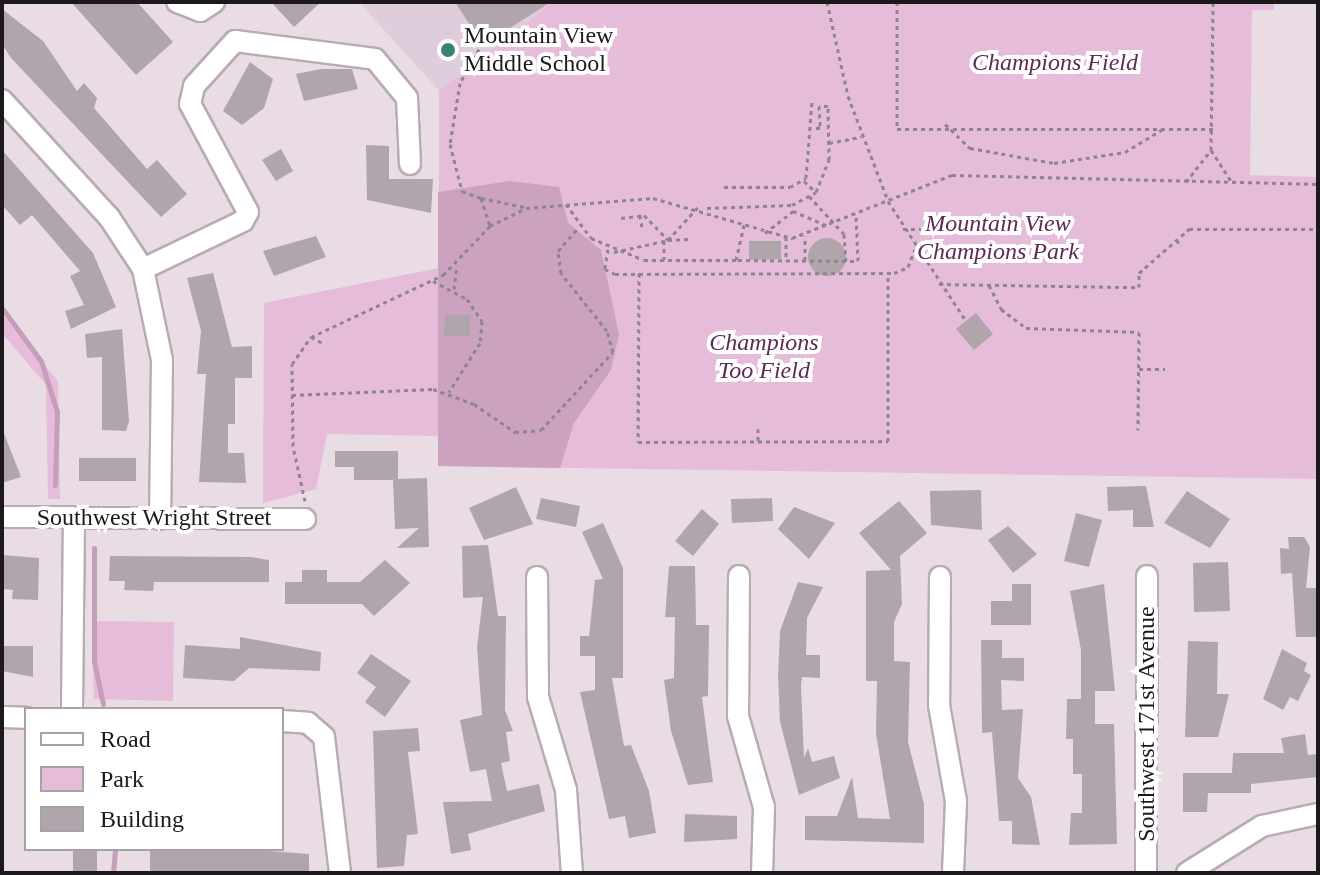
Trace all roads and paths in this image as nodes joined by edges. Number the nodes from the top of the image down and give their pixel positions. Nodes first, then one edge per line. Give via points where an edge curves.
1 (177, 2) edge
2 (214, 2) edge
3 (827, 2) edge
4 (897, 2) edge
5 (1213, 2) edge
6 (483, 42) dead end
7 (2, 100) edge
8 (812, 100) dead end
9 (946, 127) junction
10 (812, 128) junction
11 (1163, 129) junction
12 (1213, 129) junction
13 (861, 137) junction
14 (828, 143) junction
15 (1211, 150) junction
16 (1054, 163) junction
17 (410, 164) dead end
18 (1054, 176) junction
19 (803, 180) junction
20 (1186, 182) junction
21 (1232, 182) junction
22 (1318, 184) edge
23 (724, 187) dead end
24 (816, 192) junction
25 (809, 196) junction
26 (481, 198) junction
27 (888, 201) junction
28 (566, 204) junction
29 (792, 205) junction
30 (701, 207) junction
31 (526, 208) junction
32 (793, 211) junction
33 (640, 215) junction
34 (856, 216) junction
35 (621, 218) dead end
36 (744, 224) junction
37 (837, 224) junction
38 (490, 226) junction
39 (642, 227) dead end
40 (829, 227) junction
41 (578, 228) junction
42 (903, 229) junction
43 (935, 229) dead end
44 (1318, 229) edge
45 (765, 233) junction
46 (805, 236) junction
47 (786, 237) junction
48 (689, 239) dead end
49 (666, 240) junction
50 (1176, 240) junction
51 (914, 245) junction
52 (1182, 246) dead end
53 (608, 249) junction
54 (614, 252) junction
55 (664, 260) junction
56 (736, 260) junction
57 (786, 261) junction
58 (805, 261) junction
59 (846, 261) junction
60 (457, 265) junction
61 (143, 269) junction
62 (639, 273) junction
63 (888, 273) junction
64 (433, 281) junction
65 (939, 284) junction
66 (989, 285) junction
67 (454, 289) junction
68 (966, 321) dead end
69 (311, 337) junction
70 (325, 344) dead end
71 (1139, 369) junction
72 (1165, 369) dead end
73 (449, 392) junction
74 (292, 395) junction
75 (758, 429) dead end
76 (1138, 430) dead end
77 (758, 442) junction
78 (2, 517) edge
79 (74, 518) junction
80 (160, 519) junction
81 (305, 519) joint
82 (739, 576) dead end
83 (1147, 576) dead end
84 (537, 577) dead end
85 (940, 577) dead end
86 (72, 707) edge
87 (2, 717) edge
88 (24, 718) edge
89 (284, 721) edge
90 (1318, 814) edge
91 (340, 873) edge
92 (572, 873) edge
93 (762, 873) edge
94 (953, 873) edge
95 (1146, 873) edge
96 (1187, 873) edge

1 - 2 street via 200,11
3 - 13 path
4 - 9 path via 897,129
5 - 12 path
6 - 26 path via 460,83 450,144 462,191
7 - 61 street via 109,217
8 - 10 path
9 - 11 path
9 - 16 path via 983,152
10 - 14 path via 820,128 819,106 828,106
10 - 19 path via 813,158
11 - 12 path
11 - 16 path via 1125,152
12 - 15 path
13 - 14 path
13 - 27 path
14 - 24 path
15 - 20 path
15 - 21 path
16 - 18 path
17 - 61 street via 407,98 375,59 235,41 194,86 190,104 248,212 243,221
18 - 20 path
18 - 27 path via 952,175
19 - 23 path via 790,187
19 - 24 path
20 - 21 path
21 - 22 path
24 - 25 path
25 - 29 path
25 - 37 path
26 - 31 path
26 - 38 path
27 - 34 path
27 - 42 path
28 - 30 path via 618,198
28 - 31 path
28 - 41 path
29 - 30 path
29 - 32 path
30 - 36 path
30 - 49 path
31 - 38 path
32 - 40 path
32 - 45 path
33 - 35 path
33 - 39 path
33 - 49 path via 658,221
34 - 37 path
34 - 59 path via 858,261
36 - 45 path
36 - 56 path
37 - 40 path
37 - 59 path
38 - 60 path
40 - 46 path
41 - 53 path
41 - 73 path via 558,251 561,273 607,331 611,357 560,417 535,433 515,432
42 - 43 path
42 - 51 path
44 - 50 path via 1194,228
45 - 47 path
46 - 47 path
46 - 58 path
47 - 57 path
48 - 49 path
49 - 54 path
49 - 55 path
50 - 52 path
50 - 66 path via 1139,273 1139,287
51 - 63 path via 908,267
51 - 65 path
53 - 54 path
53 - 62 path via 609,272
54 - 55 path
55 - 56 path
56 - 57 path
57 - 58 path
58 - 59 path
60 - 64 path
60 - 67 path
61 - 80 street via 162,360
62 - 63 path
62 - 77 path via 638,442
63 - 77 path via 888,441
64 - 67 path
64 - 69 path
65 - 66 path
65 - 68 path
66 - 71 path via 1001,309 1026,328 1139,332
67 - 73 path via 475,307 483,333
69 - 70 path
69 - 74 path via 292,364
71 - 72 path
71 - 76 path
73 - 74 path
74 - 81 path
75 - 77 path
78 - 79 street, Southwest Wright Street
79 - 80 street, Southwest Wright Street
79 - 86 street
80 - 81 street, Southwest Wright Street
82 - 93 street via 738,716 764,807
83 - 95 street, Southwest 171st Avenue
84 - 92 street via 538,697 566,790
85 - 94 street via 939,705 956,801
87 - 88 street
89 - 91 street via 308,723 324,737
90 - 96 street via 1262,826

